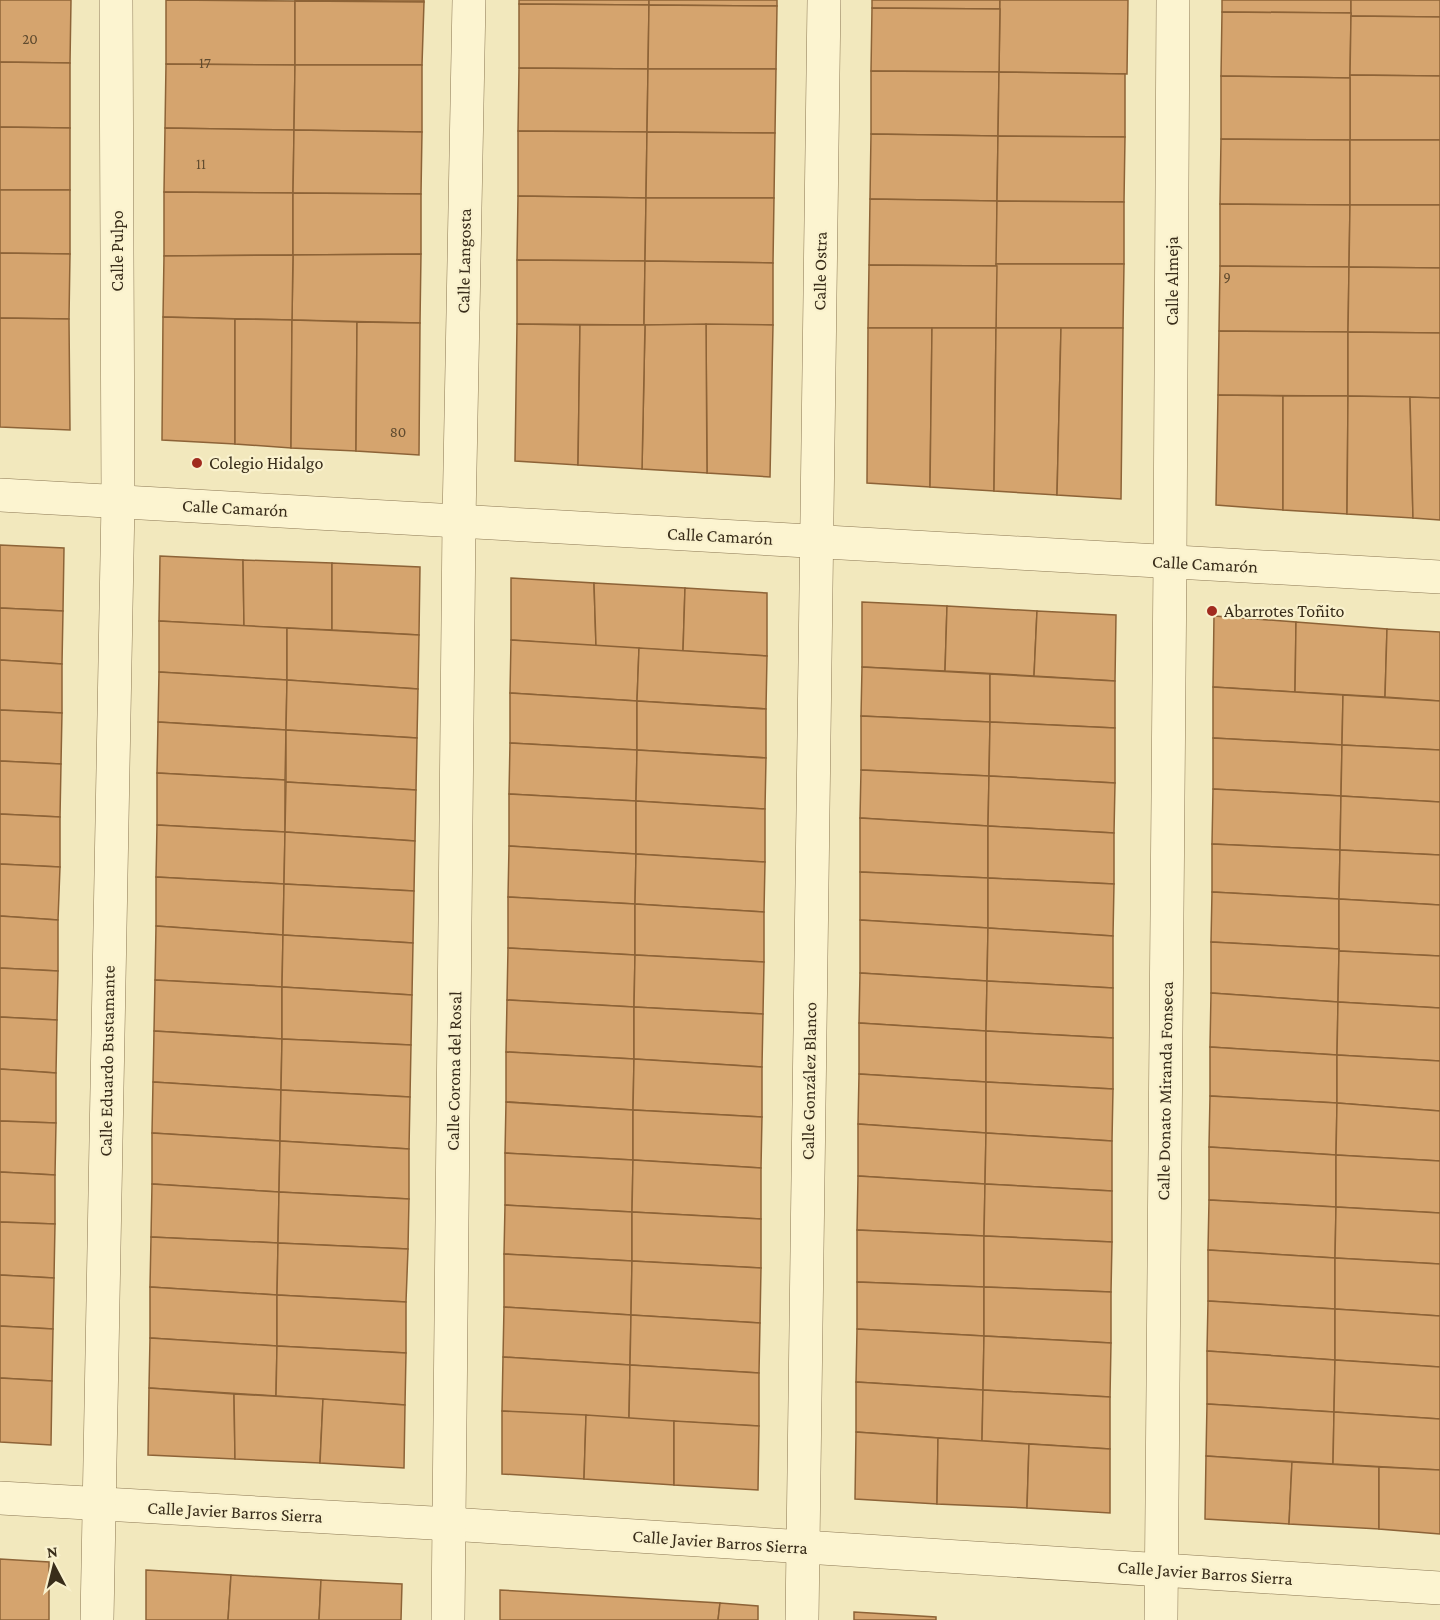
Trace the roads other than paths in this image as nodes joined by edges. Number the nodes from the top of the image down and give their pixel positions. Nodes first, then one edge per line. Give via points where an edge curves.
1 (116, 0) edge
2 (469, 0) edge
3 (824, 0) edge
4 (1173, 0) edge
5 (0, 495) edge
6 (118, 502) junction
7 (459, 521) junction
8 (817, 542) junction
9 (1170, 562) junction
10 (1440, 577) edge
11 (0, 1498) edge
12 (99, 1505) junction
13 (450, 1524) junction
14 (803, 1547) junction
15 (1161, 1570) junction
16 (1440, 1588) edge
17 (97, 1620) edge
18 (448, 1620) edge
19 (802, 1620) edge
20 (1161, 1620) edge

1 - 6 street, Calle Pulpo
2 - 7 street, Calle Langosta
3 - 8 street, Calle Ostra
4 - 9 street, Calle Almeja
5 - 6 street, Calle Camarón
6 - 7 street, Calle Camarón
6 - 12 street, Calle Eduardo Bustamante
7 - 8 street, Calle Camarón
7 - 13 street, Calle Corona del Rosal
8 - 9 street, Calle Camarón
8 - 14 street, Calle González Blanco
9 - 10 street, Calle Camarón
9 - 15 street, Calle Donato Miranda Fonseca
11 - 12 street, Calle Javier Barros Sierra
12 - 13 street, Calle Javier Barros Sierra
12 - 17 street, Calle Eduardo Bustamante
13 - 14 street, Calle Javier Barros Sierra
13 - 18 street, Calle Corona del Rosal
14 - 15 street, Calle Javier Barros Sierra
14 - 19 street, Calle González Blanco
15 - 16 street, Calle Javier Barros Sierra
15 - 20 street, Calle Donato Miranda Fonseca

